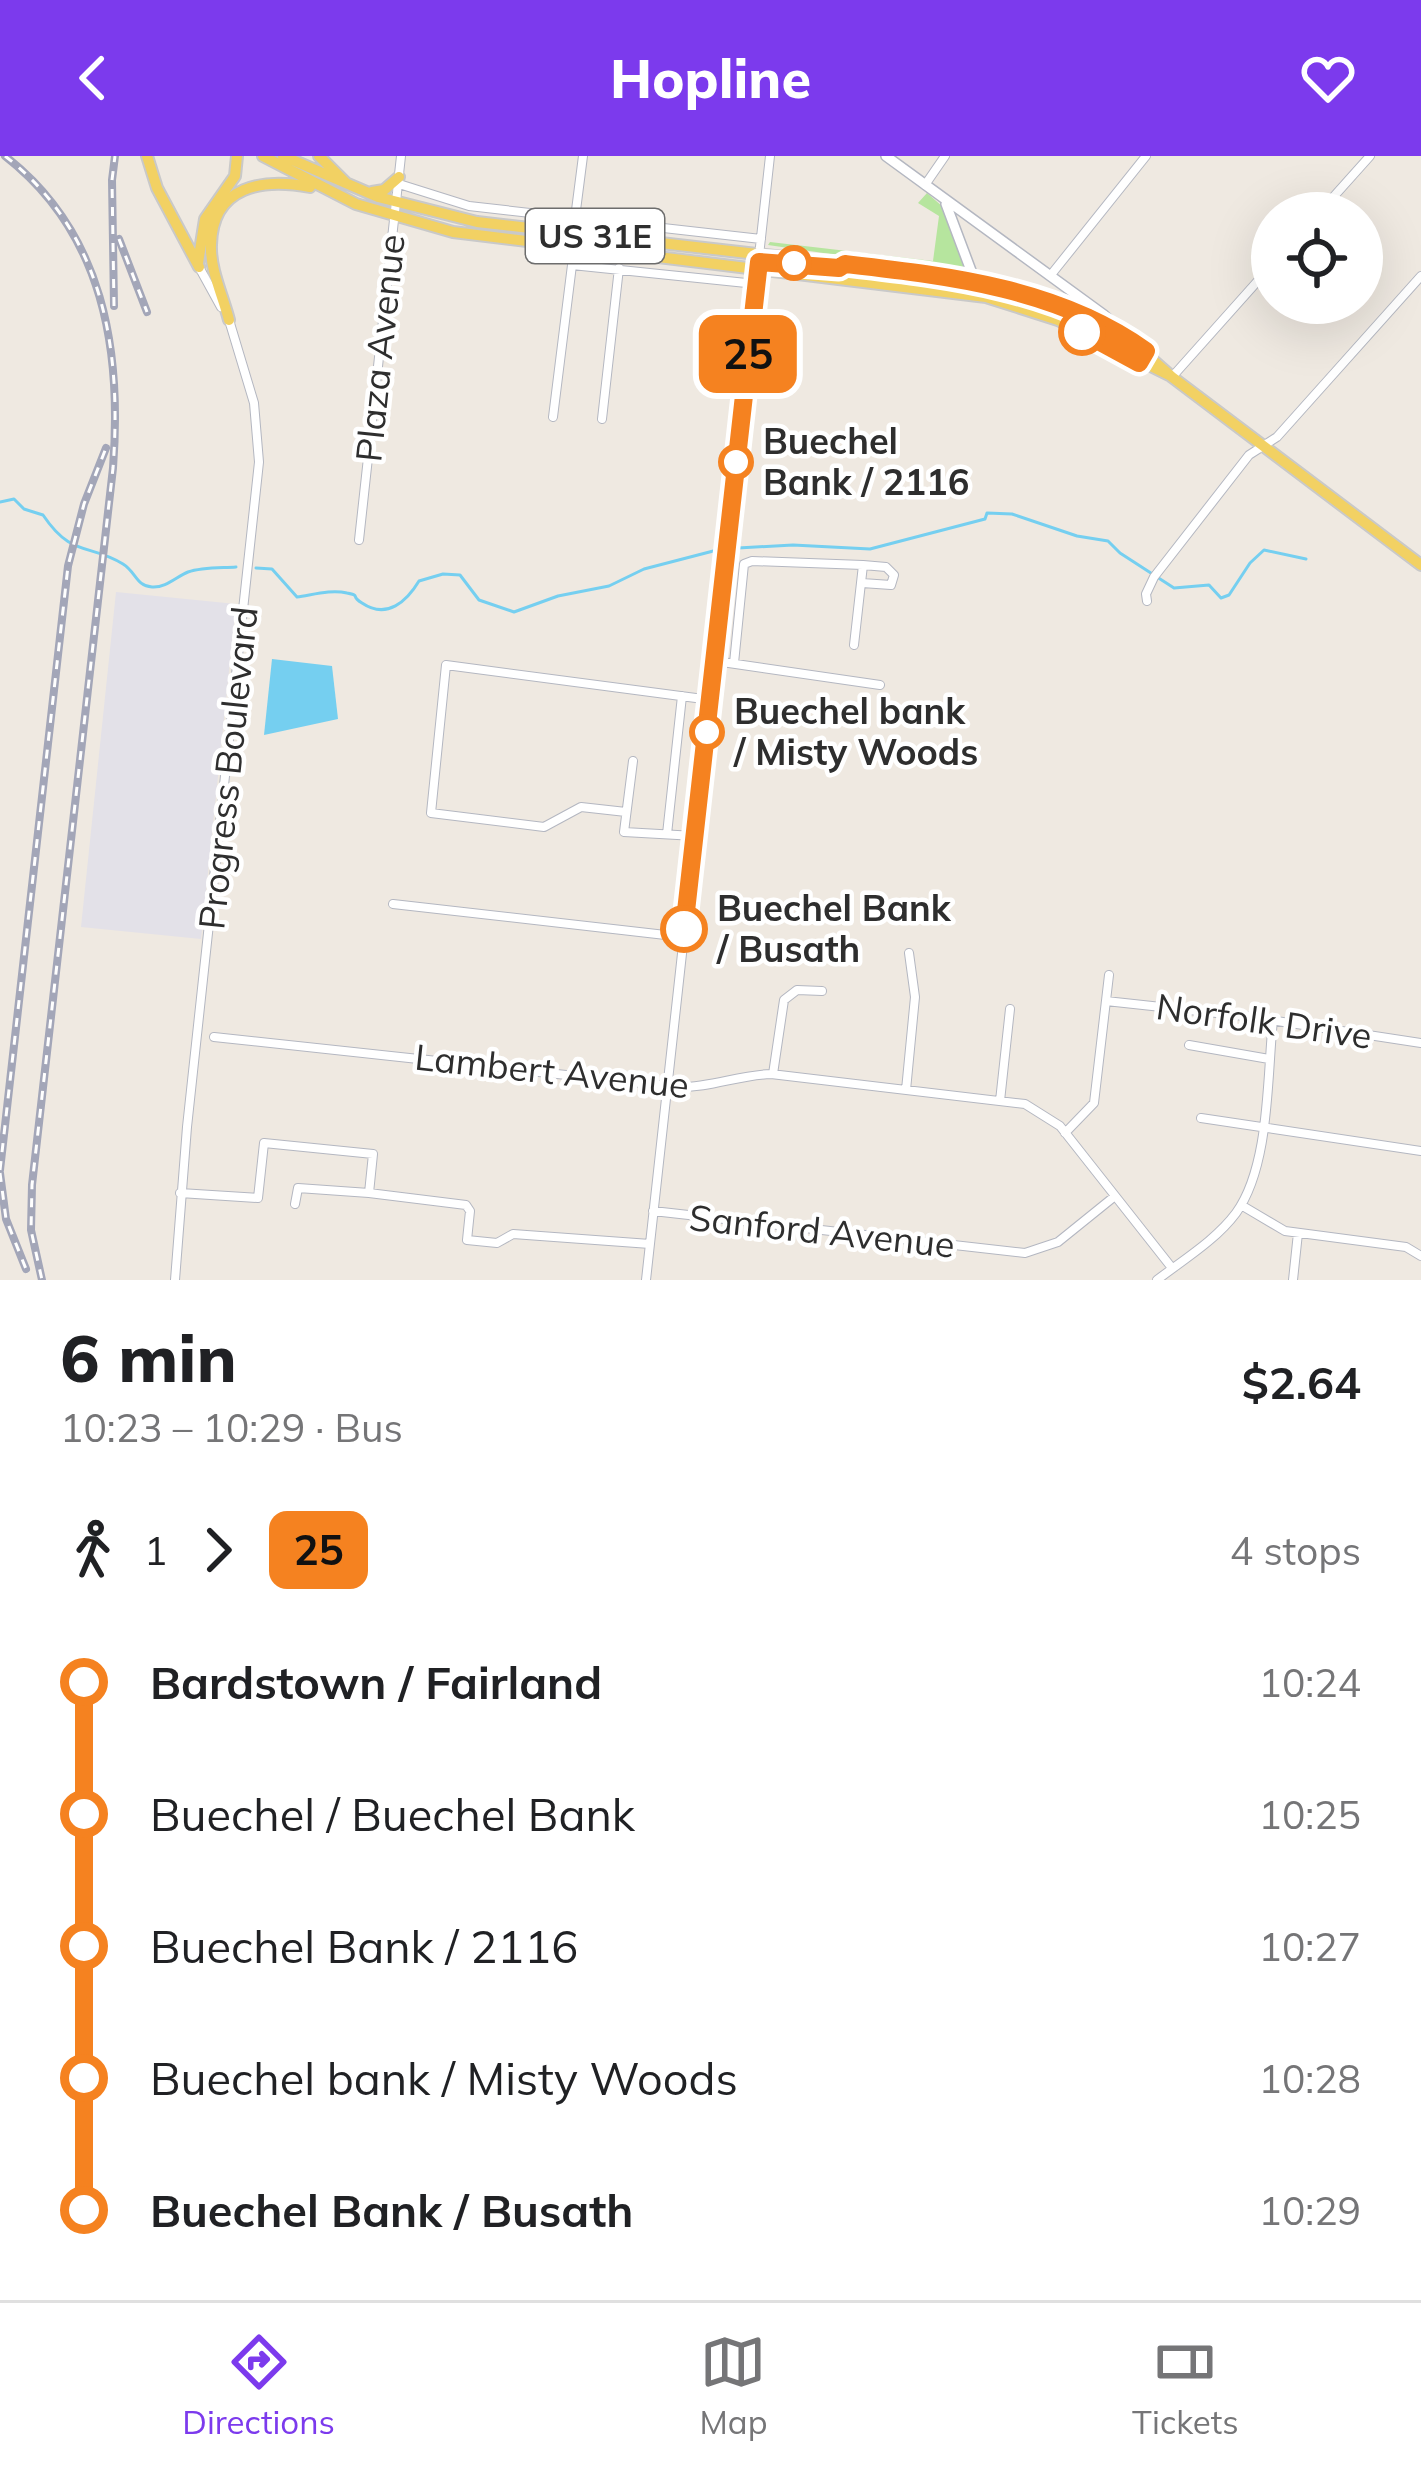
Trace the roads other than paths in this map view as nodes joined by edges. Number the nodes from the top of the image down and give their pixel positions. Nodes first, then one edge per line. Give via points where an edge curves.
1 (147, 156) edge
2 (237, 156) edge
3 (263, 156) edge
4 (283, 156) edge
5 (319, 156) edge
6 (401, 156) edge
7 (584, 156) edge
8 (770, 156) edge
9 (886, 156) edge
10 (945, 156) edge
11 (1145, 156) edge
12 (1370, 156) edge
13 (399, 180) junction
14 (925, 185) junction
15 (356, 189) junction
16 (325, 190) junction
17 (1338, 192) edge
18 (944, 199) junction
19 (396, 203) junction
20 (394, 217) junction
21 (575, 218) junction
22 (761, 239) junction
23 (759, 261) junction
24 (199, 267) junction
25 (619, 268) junction
26 (1421, 276) edge
27 (1048, 279) junction
28 (974, 280) junction
29 (939, 282) junction
30 (756, 284) junction
31 (1251, 289) edge
32 (986, 297) junction
33 (1035, 300) junction
34 (229, 320) junction
35 (1130, 340) junction
36 (1146, 351) junction
37 (1139, 363) junction
38 (1172, 377) junction
39 (553, 417) dead end
40 (602, 419) dead end
41 (1263, 446) junction
42 (359, 540) dead end
43 (1420, 563) edge
44 (863, 565) junction
45 (862, 583) junction
46 (1147, 602) dead end
47 (854, 645) dead end
48 (715, 661) junction
49 (734, 663) junction
50 (880, 685) dead end
51 (682, 696) junction
52 (711, 700) junction
53 (632, 761) dead end
54 (626, 812) junction
55 (667, 834) junction
56 (695, 836) junction
57 (393, 904) dead end
58 (683, 937) junction
59 (909, 953) dead end
60 (1109, 975) dead end
61 (822, 991) dead end
62 (1106, 1001) junction
63 (1010, 1009) dead end
64 (1273, 1020) junction
65 (214, 1037) dead end
66 (1421, 1043) edge
67 (1189, 1045) dead end
68 (1269, 1059) junction
69 (773, 1074) junction
70 (668, 1085) junction
71 (906, 1090) junction
72 (1000, 1101) junction
73 (1202, 1118) dead end
74 (1262, 1125) junction
75 (1065, 1133) junction
76 (1421, 1151) edge
77 (180, 1192) junction
78 (369, 1193) junction
79 (1115, 1196) junction
80 (296, 1204) dead end
81 (1241, 1205) junction
82 (653, 1211) junction
83 (1298, 1233) junction
84 (650, 1244) junction
85 (1419, 1254) edge
86 (1172, 1268) junction
87 (175, 1280) edge
88 (646, 1280) edge
89 (1157, 1280) edge
90 (1293, 1280) edge

1 - 24 main road
2 - 24 main road via 237,172 205,219
3 - 16 main road, US 31E
4 - 15 main road, US 31E
5 - 15 main road
6 - 13 street, Plaza Avenue
7 - 21 street
8 - 22 street
9 - 14 main road
10 - 14 street
11 - 27 street
12 - 17 street
13 - 15 main road via 384,190
13 - 19 street, Plaza Avenue
13 - 21 street via 469,206
14 - 18 main road
15 - 19 main road, US 31E
16 - 20 main road, US 31E
16 - 34 main road via 267,182 244,189 221,212 211,255
18 - 27 main road
18 - 28 main road
19 - 20 street, Plaza Avenue
19 - 23 main road, US 31E
20 - 23 main road, US 31E via 475,235
20 - 42 street, Plaza Avenue
21 - 22 street
22 - 23 street
23 - 29 main road, US 31E
23 - 29 main road, US 31E via 845,264
23 - 30 street
24 - 34 street, Progress Boulevard
25 - 30 street
25 - 39 street via 570,268
25 - 40 street
26 - 41 street
27 - 35 main road
28 - 29 main road, US 31E
28 - 32 main road
28 - 33 main road, US 31E
29 - 32 main road, US 31E
30 - 48 street
31 - 38 street
32 - 33 main road, US 31E
33 - 35 main road, US 31E
33 - 37 main road, US 31E
34 - 77 street, Progress Boulevard via 254,403 259,462
35 - 36 main road, US 31E
36 - 37 main road
36 - 38 main road, US 31E
37 - 38 main road, US 31E
38 - 41 main road, US 31E
41 - 43 main road, US 31E
41 - 46 street via 1162,565
44 - 45 street
44 - 45 street via 894,575 891,585
44 - 49 street via 744,564
45 - 47 street
48 - 49 street
48 - 52 street
49 - 50 street
51 - 52 street
51 - 54 street via 446,665 430,813 544,827 581,807
51 - 55 street
52 - 56 street
53 - 54 street
54 - 55 street via 624,832
55 - 56 street
56 - 58 street
57 - 58 street
58 - 70 street
59 - 71 street via 915,997
60 - 62 street
61 - 69 street via 797,990 784,1000
62 - 64 street, Norfolk Drive
62 - 75 street via 1094,1103
63 - 72 street
64 - 66 street, Norfolk Drive
64 - 68 street
65 - 70 street, Lambert Avenue
67 - 68 street
68 - 74 street
69 - 70 street, Lambert Avenue via 700,1088
69 - 71 street, Lambert Avenue
70 - 82 street
71 - 72 street, Lambert Avenue
72 - 75 street, Lambert Avenue via 1039,1110
73 - 74 street
74 - 76 street
74 - 81 street
75 - 79 street, Lambert Avenue
77 - 78 street via 258,1198 264,1143 373,1154
77 - 87 street, Progress Boulevard
78 - 80 street via 298,1188
78 - 84 street via 466,1205 467,1240 497,1243 513,1234
79 - 82 street, Sanford Avenue via 1049,1248 1025,1253
79 - 86 street, Lambert Avenue
81 - 83 street
81 - 86 street
82 - 84 street
83 - 85 street
83 - 90 street
84 - 88 street
86 - 89 street

